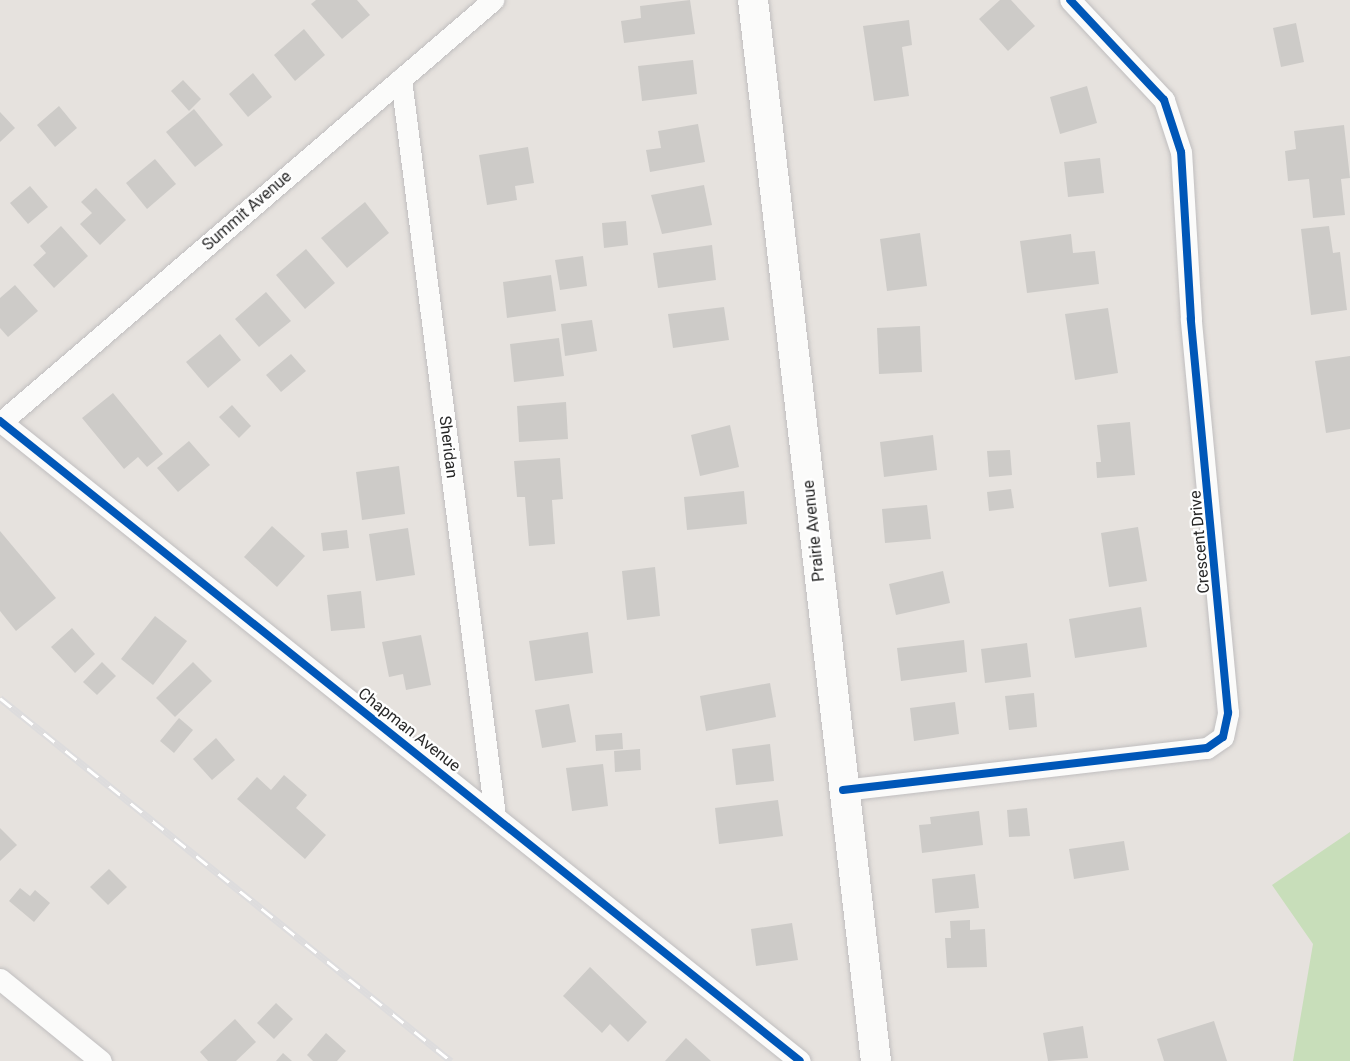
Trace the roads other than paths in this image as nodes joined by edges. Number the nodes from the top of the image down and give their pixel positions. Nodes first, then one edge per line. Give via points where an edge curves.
1 (493, 0) edge
2 (753, 0) edge
3 (1072, 2) edge
4 (401, 79) junction
5 (0, 422) edge
6 (843, 790) junction
7 (495, 816) junction
8 (0, 979) edge
9 (101, 1061) edge
10 (800, 1061) edge
11 (876, 1061) edge

1 - 4 street, Summit Avenue
2 - 6 main road, Prairie Avenue
3 - 6 street, Crescent Drive via 1164,100 1181,152 1191,319 1228,713 1223,736 1207,748
4 - 5 street, Summit Avenue
4 - 7 street, Sheridan
5 - 7 street, Chapman Avenue
6 - 11 main road, Prairie Avenue
7 - 10 street, Chapman Avenue
8 - 9 street

